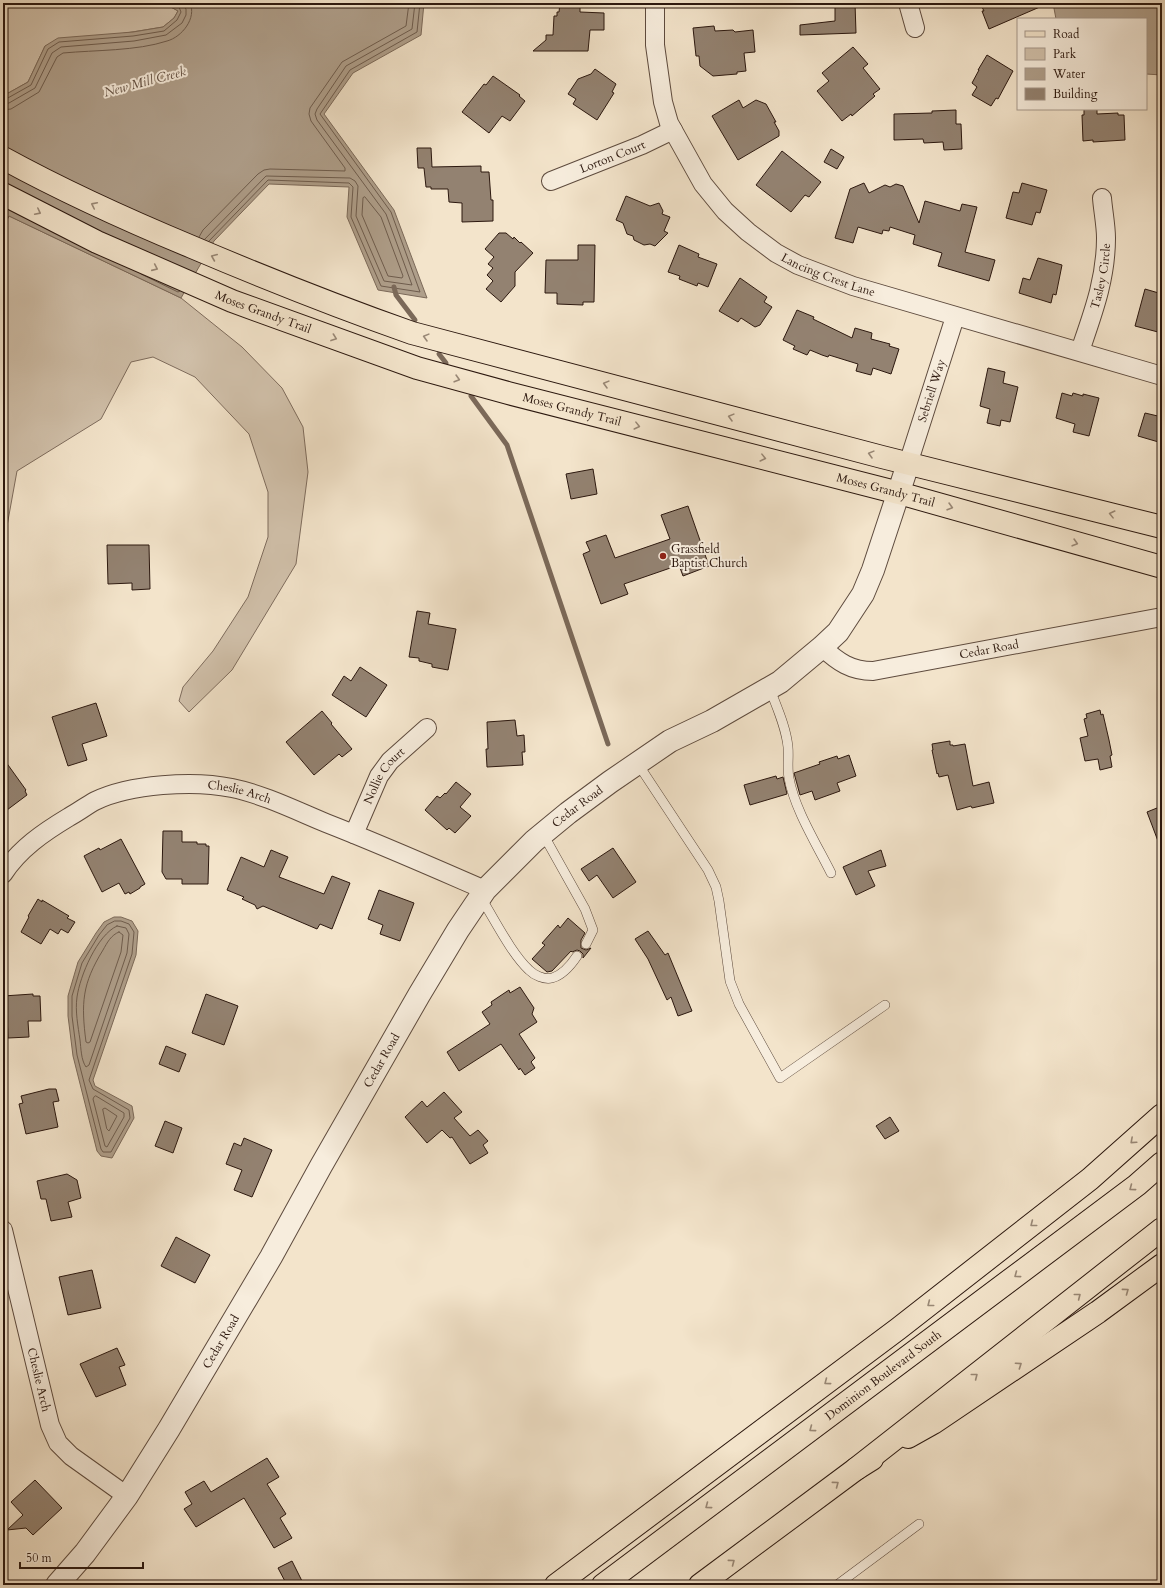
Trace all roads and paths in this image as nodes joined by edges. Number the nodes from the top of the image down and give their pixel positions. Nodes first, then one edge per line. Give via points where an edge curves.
1 (655, 3) edge
2 (908, 3) edge
3 (915, 28) dead end
4 (673, 130) junction
5 (3, 158) edge
6 (551, 181) dead end
7 (3, 194) edge
8 (1102, 198) dead end
9 (955, 317) junction
10 (1080, 351) junction
11 (1162, 376) edge
12 (908, 464) junction
13 (899, 493) junction
14 (1162, 527) edge
15 (1162, 567) edge
16 (1162, 617) edge
17 (822, 647) junction
18 (770, 689) junction
19 (427, 728) dead end
20 (638, 764) junction
21 (354, 834) junction
22 (543, 834) junction
23 (831, 873) dead end
24 (3, 874) edge
25 (483, 894) junction
26 (586, 944) dead end
27 (578, 956) dead end
28 (885, 1005) dead end
29 (1162, 1115) edge
30 (1162, 1164) edge
31 (1162, 1229) edge
32 (3, 1230) edge
33 (1162, 1265) edge
34 (856, 1469) junction
35 (127, 1496) junction
36 (919, 1524) dead end
37 (57, 1585) edge
38 (556, 1585) edge
39 (603, 1585) edge
40 (700, 1585) edge
41 (837, 1585) edge

1 - 4 street, Lancing Crest Lane via 655,44 663,102
2 - 3 street
4 - 6 street, Lorton Court
4 - 9 street, Lancing Crest Lane via 703,184 725,211 776,253 822,276
12 -> 5 main road via 412,333 250,272 104,210
7 -> 13 main road, Moses Grandy Trail via 97,242 232,301 417,368
8 - 10 street, Tasley Circle via 1106,237 1104,272
9 - 10 street, Lancing Crest Lane
9 - 12 street, Sebriell Way
10 - 11 street, Lancing Crest Lane
12 - 13 street, Cedar Road
14 -> 12 main road
13 -> 15 main road, Moses Grandy Trail
13 - 17 street, Cedar Road via 863,594 838,632
16 - 17 street, Cedar Road via 873,671 852,669
17 - 18 street, Cedar Road
18 - 20 street, Cedar Road via 670,741
18 - 23 lane via 785,728 789,778 806,824
19 - 21 street, Nollie Court via 390,761 379,776
20 - 22 street, Cedar Road via 610,782
20 - 28 lane via 708,870 716,887 730,981 739,1004 780,1078
21 - 24 street, Cheslie Arch via 232,788 192,784 151,787 119,792 96,801 46,831 12,861
21 - 25 street, Cheslie Arch
22 - 25 street, Cedar Road
22 - 26 lane via 585,910 593,930
25 - 27 lane via 517,956 530,971 541,978 552,978 568,968
25 - 35 street, Cedar Road via 419,995 267,1264
29 -> 38 main road via 1090,1179 898,1329
30 -> 39 main road, Dominion Boulevard South
34 -> 31 main road
32 - 35 street, Cheslie Arch via 50,1425 58,1443 71,1456
34 -> 33 main road via 933,1423 1098,1312
40 -> 34 main road
35 - 37 street, Cedar Road via 85,1553
36 - 41 lane

